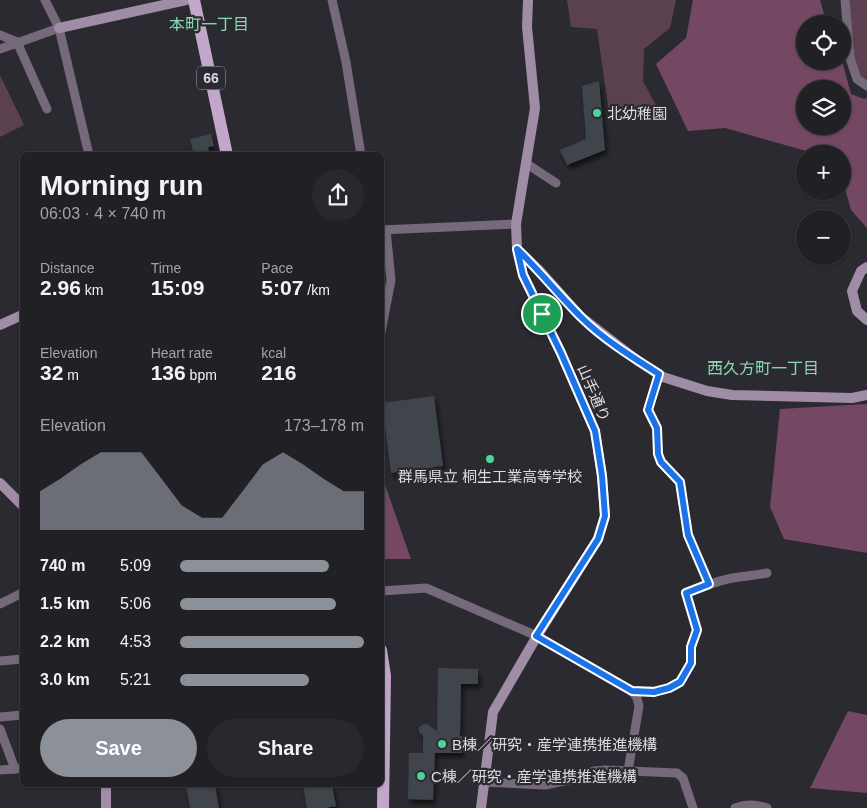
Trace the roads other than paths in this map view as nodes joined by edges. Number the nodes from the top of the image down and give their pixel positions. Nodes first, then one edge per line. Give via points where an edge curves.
1 (44, 0) edge
2 (186, 0) edge
3 (194, 0) edge
4 (332, 0) edge
5 (528, 0) edge
6 (845, 0) edge
7 (59, 28) junction
8 (0, 35) edge
9 (17, 42) junction
10 (0, 49) edge
11 (867, 86) edge
12 (47, 109) dead end
13 (88, 152) edge
14 (226, 152) edge
15 (361, 152) edge
16 (527, 164) junction
17 (556, 183) dead end
18 (516, 224) junction
19 (384, 230) edge
20 (517, 249) junction
21 (867, 267) edge
22 (20, 316) edge
23 (384, 316) edge
24 (867, 320) edge
25 (0, 326) edge
26 (659, 374) junction
27 (867, 395) edge
28 (0, 483) edge
29 (20, 503) edge
30 (767, 573) dead end
31 (709, 584) junction
32 (384, 591) edge
33 (20, 594) edge
34 (0, 604) edge
35 (536, 636) junction
36 (20, 659) edge
37 (0, 661) edge
38 (384, 670) edge
39 (632, 691) junction
40 (20, 715) edge
41 (0, 717) edge
42 (0, 729) edge
43 (384, 742) edge
44 (19, 769) edge
45 (0, 770) edge
46 (628, 771) junction
47 (483, 782) junction
48 (106, 787) edge
49 (383, 787) edge
50 (106, 808) edge
51 (383, 808) edge
52 (481, 808) edge
53 (693, 808) edge
54 (735, 808) edge
55 (767, 808) edge

1 - 7 street
2 - 7 street
3 - 14 main road, 66
4 - 15 street
5 - 16 street, 山手通り via 527,27 535,108
6 - 11 street via 850,58 857,79
7 - 9 street
7 - 13 street
8 - 9 street
9 - 10 street
9 - 12 street
16 - 17 street
16 - 18 street, 山手通り
18 - 19 street
18 - 20 street, 山手通り
19 - 23 street via 391,280
20 - 26 street via 581,317
20 - 35 street, 山手通り via 523,275 595,431 605,516 598,539
21 - 24 street via 852,291 857,311
22 - 25 street
26 - 27 street via 707,391 732,395 852,398
26 - 31 street via 648,410 657,428 658,454 661,462 680,482 688,535
28 - 29 street
30 - 31 street
31 - 39 street via 686,593 697,630 691,647 691,663 680,682 654,692
32 - 35 street via 426,588
33 - 34 street
35 - 39 street
35 - 47 street, 山手通り via 492,712
36 - 37 street
38 - 43 main road
39 - 46 street via 639,706
40 - 41 street
42 - 44 street
44 - 45 street
46 - 47 street via 594,771 574,779 544,784
46 - 53 street via 677,773 683,778
47 - 52 street, 山手通り
48 - 50 street
49 - 51 main road
54 - 55 street via 756,804

